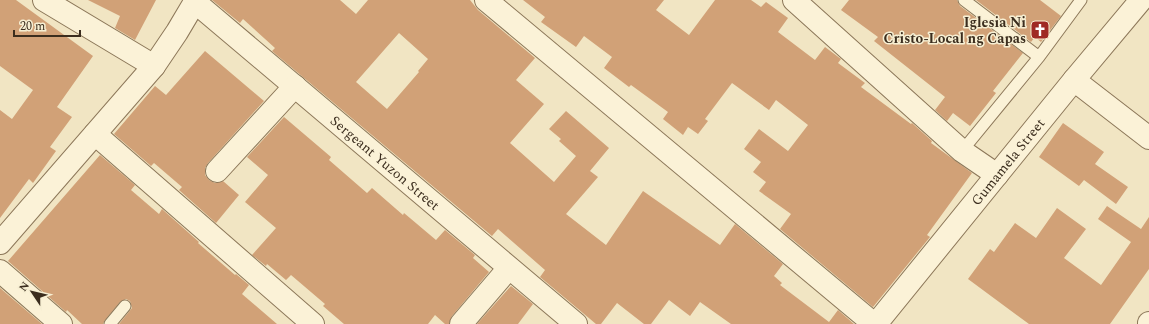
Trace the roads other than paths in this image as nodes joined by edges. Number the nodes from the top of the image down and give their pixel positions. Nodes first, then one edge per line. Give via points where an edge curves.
1 (44, 0) edge
2 (486, 0) edge
3 (794, 0) edge
4 (964, 0) edge
5 (1081, 0) edge
6 (1141, 0) edge
7 (195, 1) edge
8 (1039, 57) junction
9 (154, 66) junction
10 (1074, 80) junction
11 (295, 86) junction
12 (96, 134) junction
13 (1149, 138) edge
14 (962, 151) junction
15 (217, 171) dead end
16 (997, 175) junction
17 (0, 244) edge
18 (509, 268) junction
19 (0, 271) edge
20 (125, 306) dead end
21 (61, 324) edge
22 (110, 324) edge
23 (313, 324) edge
24 (461, 324) edge
25 (576, 324) edge
26 (875, 324) edge

1 - 9 street
2 - 26 street
3 - 14 street
4 - 8 lane
5 - 8 lane
6 - 10 street, Gumamela Street
7 - 9 street
7 - 11 street, Sergeant Yuzon Street
8 - 14 lane
9 - 12 street
10 - 13 street
10 - 16 street, Gumamela Street
11 - 15 street
11 - 18 street, Sergeant Yuzon Street
12 - 17 street
12 - 23 street
14 - 16 street
16 - 26 street, Gumamela Street
18 - 24 street
18 - 25 street, Sergeant Yuzon Street
19 - 21 street
20 - 22 lane

